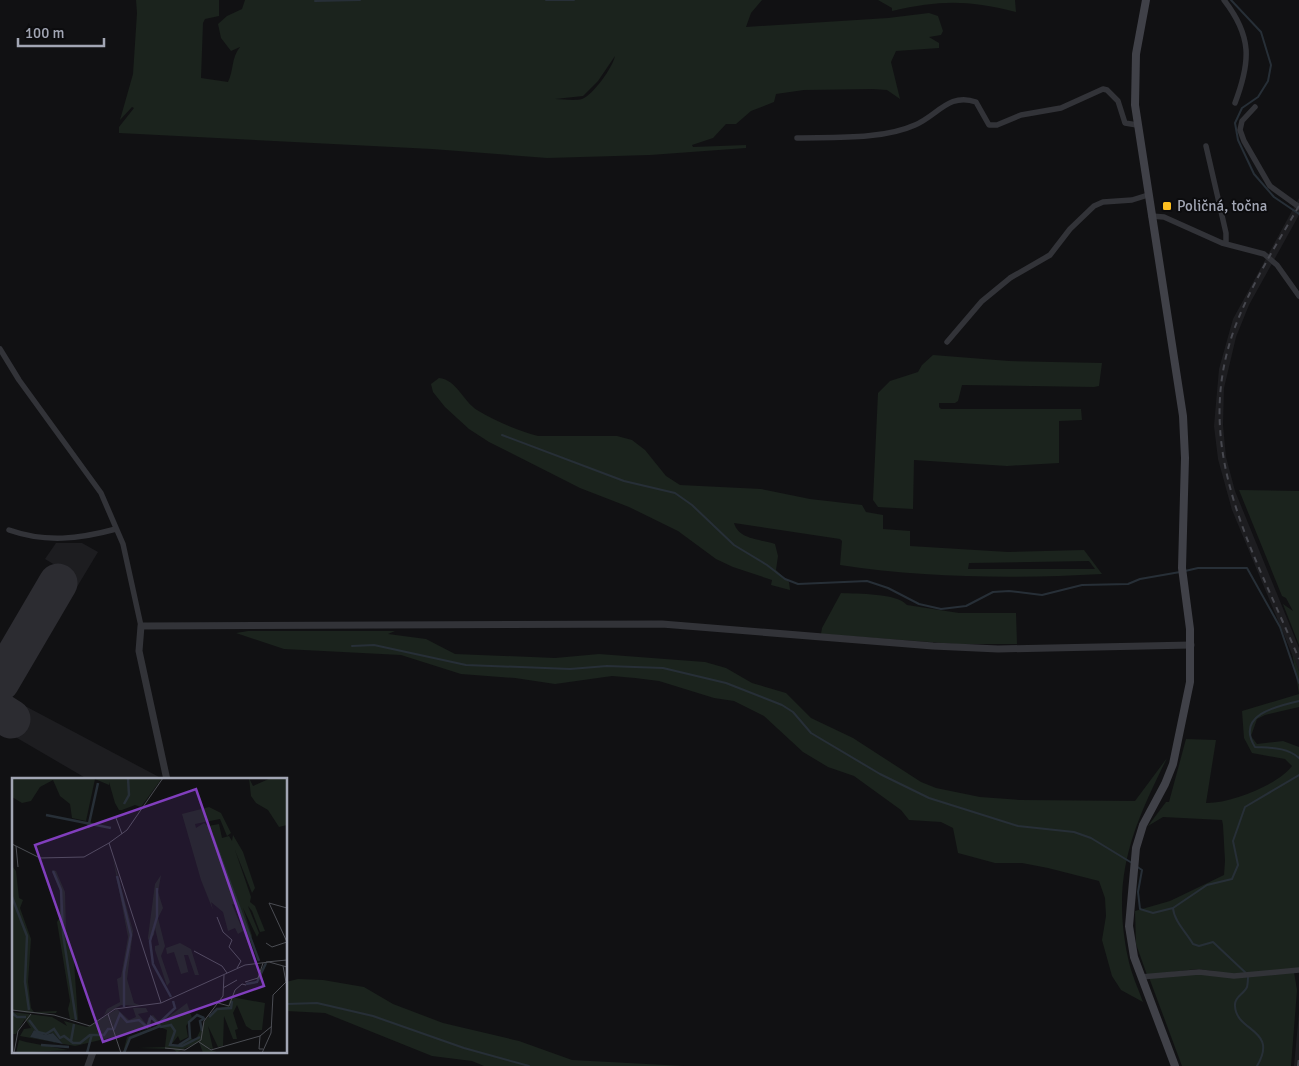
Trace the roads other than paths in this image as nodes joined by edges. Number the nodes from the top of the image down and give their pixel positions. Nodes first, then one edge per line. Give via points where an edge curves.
1 (1146, 0) edge
2 (1224, 0) edge
3 (1235, 103) dead end
4 (1254, 107) dead end
5 (1137, 125) junction
6 (797, 138) dead end
7 (1206, 146) dead end
8 (1148, 195) junction
9 (1299, 207) edge
10 (1152, 216) junction
11 (1226, 244) junction
12 (1299, 296) edge
13 (947, 342) dead end
14 (0, 349) edge
15 (116, 529) junction
16 (10, 530) dead end
17 (141, 626) junction
18 (1191, 645) junction
19 (167, 778) edge
20 (1299, 970) edge
21 (1141, 977) junction
22 (92, 1054) edge
23 (88, 1066) edge
24 (1175, 1066) edge

1 - 5 main road via 1136,54
2 - 3 street via 1240,21 1246,41 1245,76
4 - 9 street via 1242,121 1240,130 1244,141 1270,186
5 - 6 street via 1125,122 1118,102 1104,89 1061,108 1021,116 997,125 988,126 976,102 961,98 915,125 896,131
5 - 8 main road
7 - 11 street via 1226,230
8 - 10 main road
8 - 13 street via 1094,206 1050,255 1010,278 982,301
10 - 11 street
10 - 18 main road via 1183,416 1182,568
11 - 12 street via 1256,251 1272,260
14 - 15 street via 18,380 101,493
15 - 16 street via 90,536 49,540
15 - 17 street via 123,544
17 - 18 street via 662,624 970,648
17 - 19 street via 139,651
18 - 21 main road via 1187,703 1173,764 1143,825 1134,855 1129,926
20 - 21 street via 1226,976 1199,972
21 - 24 main road
22 - 23 street

